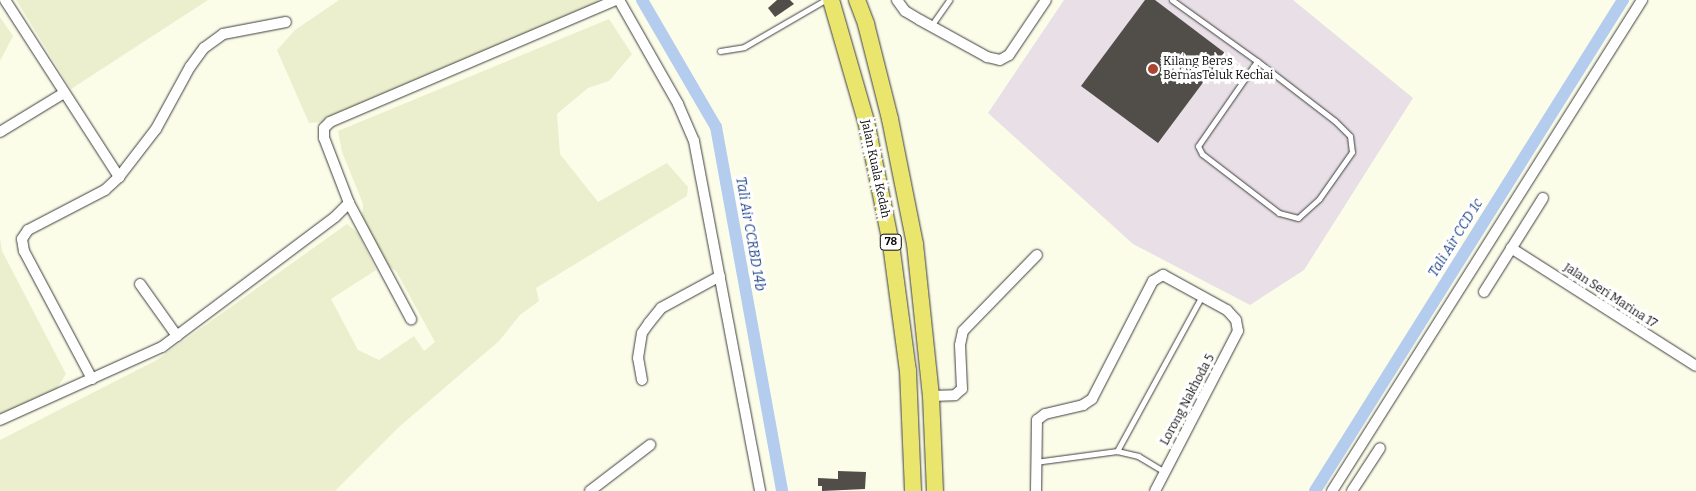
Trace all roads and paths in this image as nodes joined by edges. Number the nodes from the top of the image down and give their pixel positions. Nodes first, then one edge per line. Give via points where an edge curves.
1 (5, 0) edge
2 (618, 0) edge
3 (825, 0) edge
4 (831, 0) edge
5 (858, 0) edge
6 (897, 0) edge
7 (949, 0) edge
8 (1046, 0) edge
9 (1172, 0) edge
10 (1642, 0) edge
11 (286, 22) dead end
12 (931, 26) junction
13 (720, 51) dead end
14 (1257, 61) junction
15 (64, 93) junction
16 (0, 132) edge
17 (120, 177) junction
18 (1543, 198) dead end
19 (349, 203) junction
20 (1512, 248) junction
21 (1037, 255) dead end
22 (720, 276) junction
23 (140, 284) dead end
24 (1484, 292) dead end
25 (1203, 296) junction
26 (411, 319) dead end
27 (177, 336) junction
28 (1696, 366) edge
29 (92, 379) junction
30 (642, 380) dead end
31 (931, 396) junction
32 (0, 420) edge
33 (650, 444) dead end
34 (1380, 448) dead end
35 (1117, 451) junction
36 (1034, 462) junction
37 (1165, 472) junction
38 (590, 491) edge
39 (760, 491) edge
40 (913, 491) edge
41 (935, 491) edge
42 (1036, 491) edge
43 (1155, 491) edge
44 (1332, 491) edge
45 (1352, 491) edge

1 - 15 street
2 - 19 street via 330,122 324,128 326,145
2 - 22 street via 678,104 694,141
3 - 13 lane via 744,47
4 - 40 main road, Jalan Kuala Kedah / 78 via 866,121 891,244 908,371
5 - 31 main road, Jalan Kuala Kedah / 78 via 915,244
6 - 12 street via 906,11
7 - 12 lane
8 - 12 street via 1009,55 1000,60 987,57
9 - 14 lane
10 - 44 street
11 - 17 street via 223,34 204,48 156,129
14 - 14 lane via 1198,146 1202,154 1279,213 1298,218 1319,199 1353,146 1347,132 1335,120
15 - 16 street
15 - 17 street
17 - 29 street via 105,190 28,230 22,239 24,251
18 - 20 street
19 - 26 street
19 - 27 street
20 - 24 street
20 - 28 street, Jalan Seri Marina 17
21 - 31 street via 963,331 960,345 962,389 955,395
22 - 30 street via 669,303 649,322 642,333 638,358
22 - 39 street
23 - 27 street
25 - 35 lane
25 - 36 street via 1166,276 1152,281 1092,399 1084,405 1044,414 1037,420
25 - 37 street, Lorong Nakhoda 5 via 1227,310 1236,320 1238,331
27 - 29 street via 152,353
29 - 32 street
31 - 41 main road, Jalan Kuala Kedah / 78
33 - 38 street
34 - 45 street
35 - 36 lane
35 - 37 lane via 1138,456
36 - 42 street
37 - 43 street, Lorong Nakhoda 5

